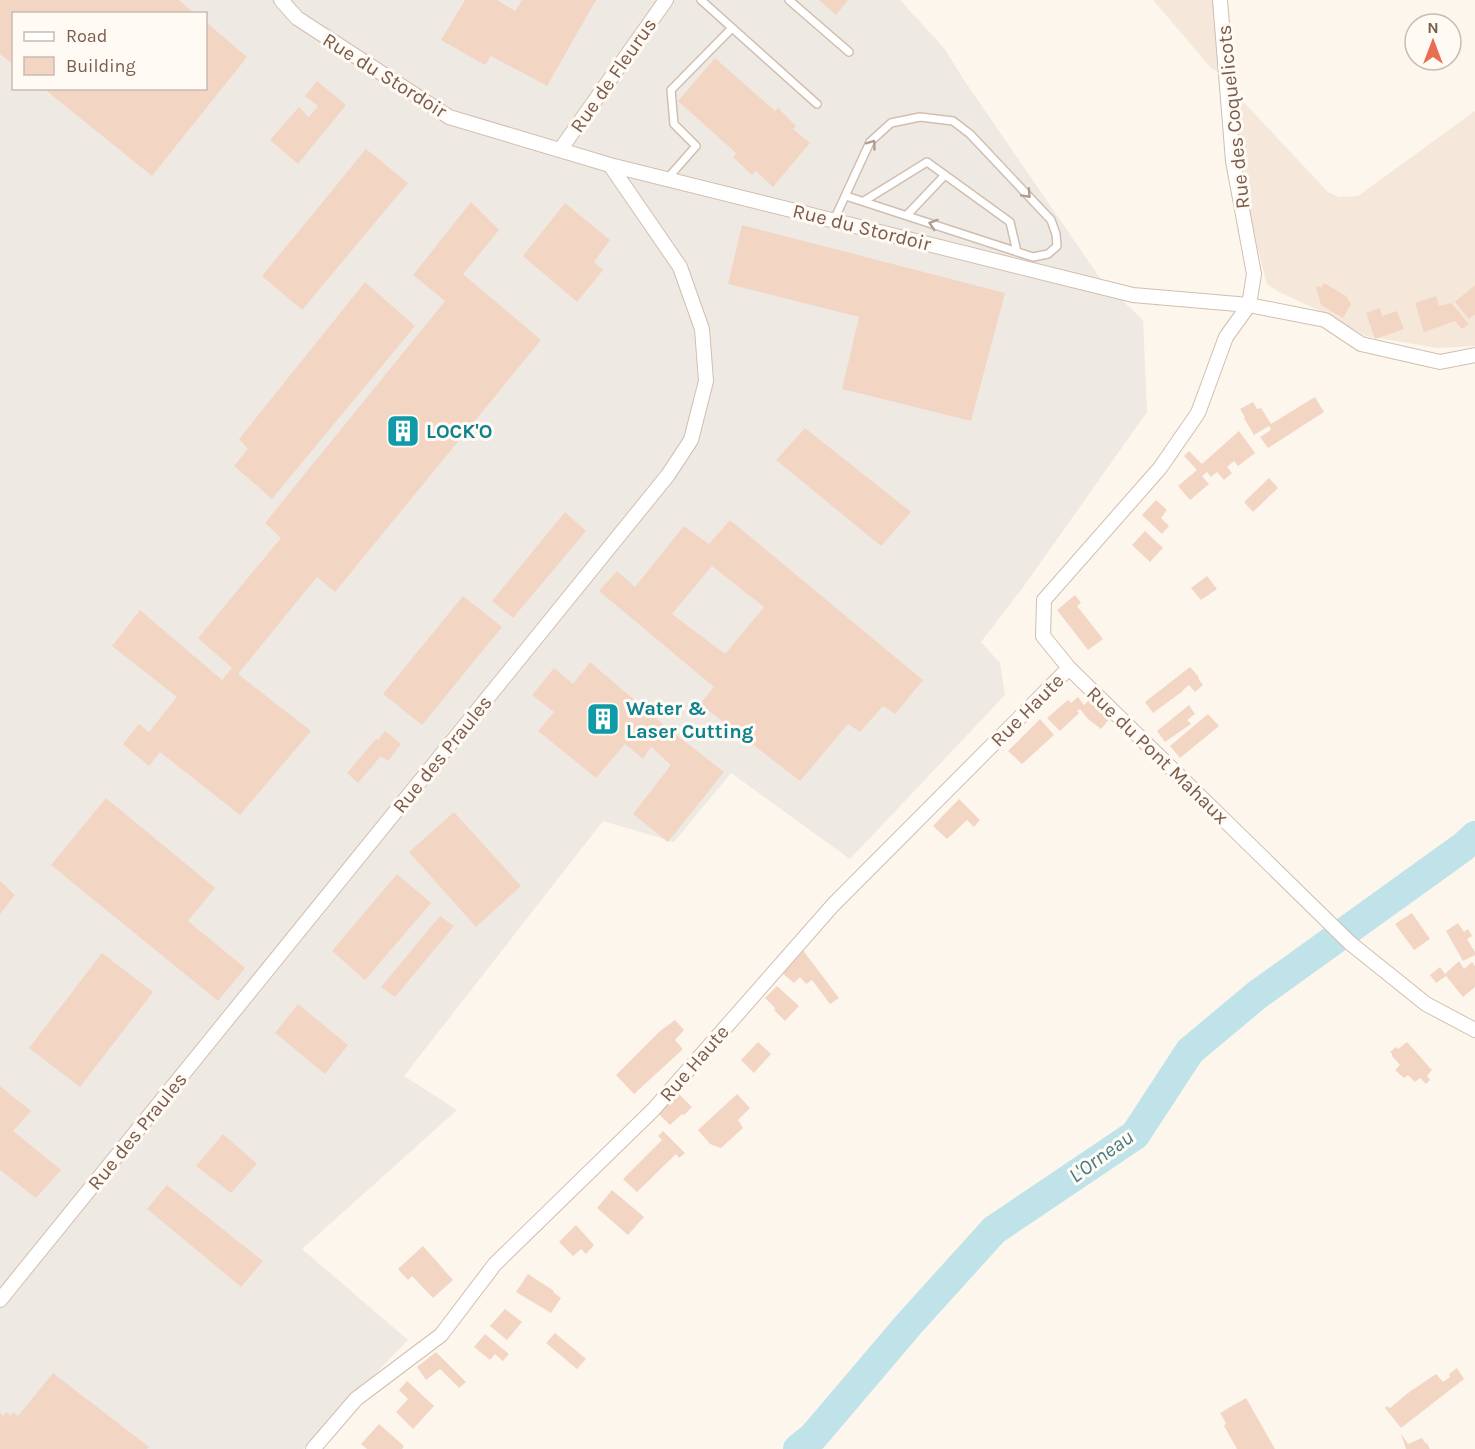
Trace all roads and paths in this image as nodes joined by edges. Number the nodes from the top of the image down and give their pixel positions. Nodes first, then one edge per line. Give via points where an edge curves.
1 (281, 0) edge
2 (666, 0) edge
3 (701, 0) edge
4 (789, 0) edge
5 (1220, 0) edge
6 (732, 28) junction
7 (849, 52) dead end
8 (817, 104) dead end
9 (560, 150) junction
10 (610, 165) junction
11 (945, 175) junction
12 (667, 179) junction
13 (846, 195) junction
14 (864, 201) junction
15 (907, 215) junction
16 (834, 220) junction
17 (1017, 252) junction
18 (1249, 305) junction
19 (1475, 355) edge
20 (1069, 668) junction
21 (1475, 1030) edge
22 (0, 1300) edge
23 (313, 1449) edge

1 - 9 street, Rue du Stordoir via 297,18 449,117
2 - 9 street, Rue de Fleurus
3 - 6 lane
4 - 7 lane
5 - 18 street, Rue des Coquelicots via 1233,161 1254,273
6 - 8 lane
6 - 12 lane via 671,90 674,124 696,146
9 - 10 street, Rue du Stordoir
10 - 12 street, Rue du Stordoir
10 - 22 street, Rue des Praules via 680,267 702,329 706,381 691,440 668,475
11 - 14 lane via 927,162
11 - 15 lane
11 - 17 lane via 1010,222
12 - 16 street, Rue du Stordoir
13 - 14 lane
13 - 16 lane
13 -> 17 lane via 870,142 891,123 920,117 953,121 1052,220 1057,246 1048,254 1033,257
14 - 15 lane
17 -> 15 lane
16 - 18 street, Rue du Stordoir via 1133,295
18 - 19 street, Rue du Stordoir via 1325,320 1361,344 1440,362
18 - 20 street, Rue du Pont Mahaux via 1226,337 1198,413 1160,468 1044,600 1043,636
20 - 21 street, Rue du Pont Mahaux via 1350,943 1426,1004
20 - 23 street, Rue Haute via 833,905 653,1110 495,1264 441,1335 356,1399

